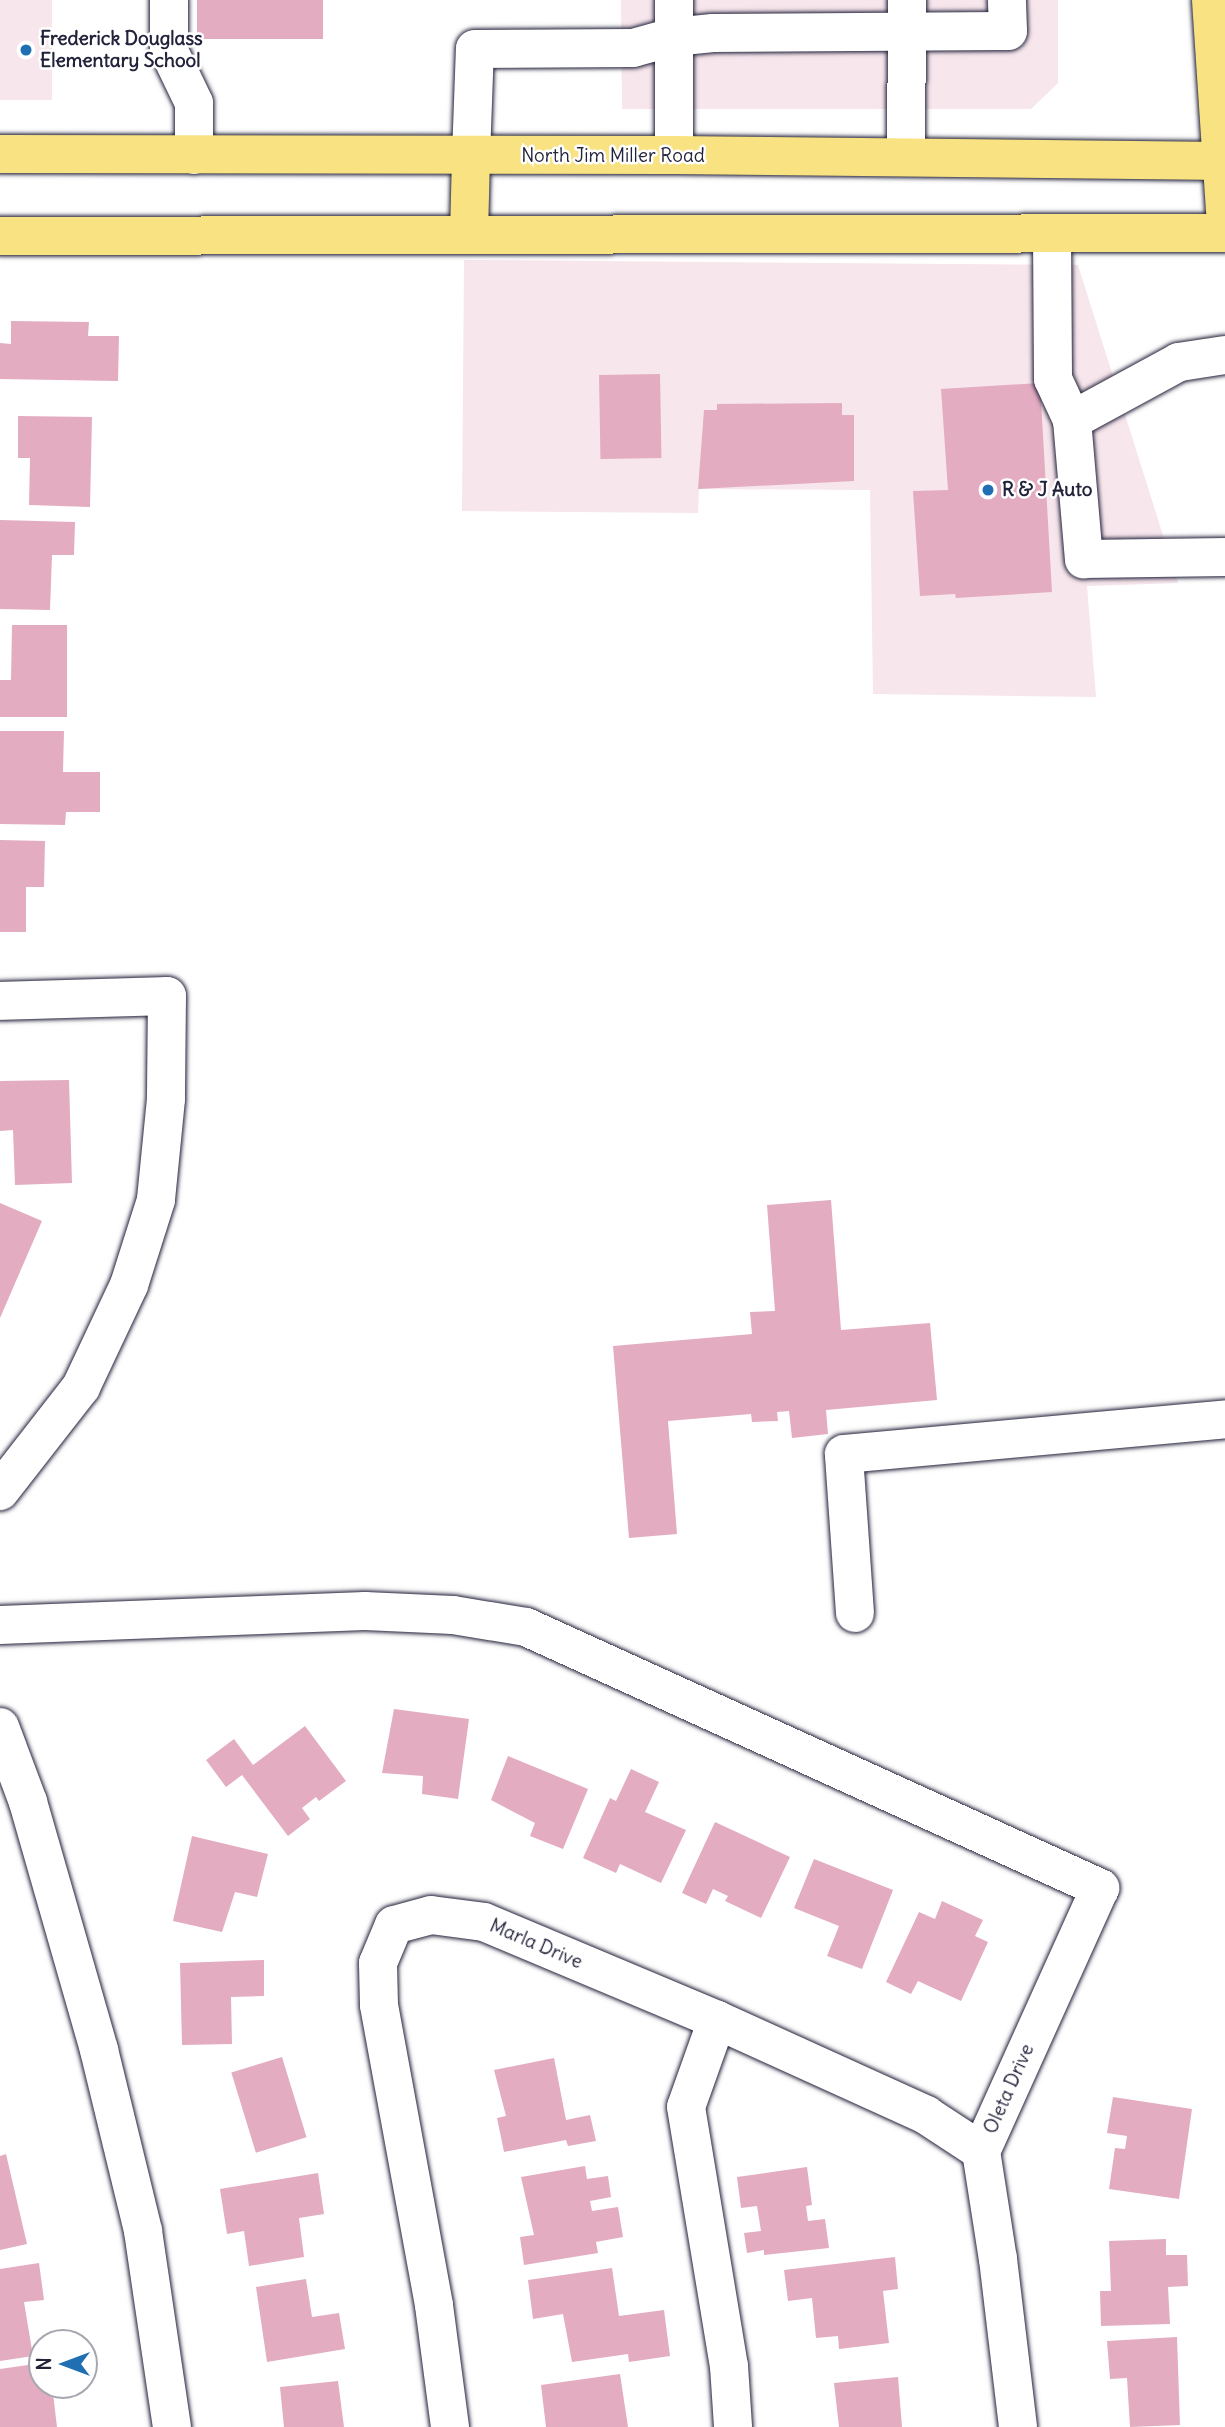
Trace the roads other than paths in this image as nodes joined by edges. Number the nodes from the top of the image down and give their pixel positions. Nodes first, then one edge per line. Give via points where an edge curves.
1 (169, 0) edge
2 (674, 0) edge
3 (1007, 0) edge
4 (1211, 0) edge
5 (907, 17) edge
6 (673, 37) junction
7 (0, 154) edge
8 (194, 155) junction
9 (674, 155) junction
10 (471, 156) junction
11 (905, 157) junction
12 (1223, 161) edge
13 (1225, 212) edge
14 (1225, 233) edge
15 (469, 234) junction
16 (1052, 234) junction
17 (0, 236) edge
18 (1225, 355) edge
19 (1072, 420) junction
20 (1225, 557) edge
21 (0, 1001) edge
22 (1225, 1419) edge
23 (0, 1491) edge
24 (855, 1613) dead end
25 (0, 1625) edge
26 (0, 1727) edge
27 (717, 2020) junction
28 (981, 2151) junction
29 (172, 2427) edge
30 (450, 2427) edge
31 (733, 2427) edge
32 (1017, 2427) edge

1 - 8 street via 169,51 194,103
2 - 6 street
3 - 5 street via 1008,31
4 - 12 main road
5 - 6 street
5 - 11 street
6 - 9 street
6 - 10 street via 633,48 475,49
7 - 8 main road, North Jim Miller Road
8 - 10 main road, North Jim Miller Road
9 - 10 main road, North Jim Miller Road
9 - 11 main road, North Jim Miller Road
10 - 15 main road
11 - 12 main road, North Jim Miller Road
12 - 13 main road
14 - 16 main road
15 - 16 main road
15 - 17 main road
16 - 19 street via 1053,379
18 - 19 street via 1179,362
19 - 20 street via 1084,559
21 - 23 street via 167,996 166,1100 156,1200 129,1286 80,1387
22 - 24 street via 844,1454
25 - 28 street, Oleta Drive via 365,1611 453,1615 526,1627 1100,1888
26 - 29 street via 28,1802 99,2050 143,2231
27 - 28 street, Marla Drive via 926,2115
27 - 30 street, Marla Drive via 484,1922 431,1914 394,1925 377,1963 379,2005 435,2305
27 - 31 street via 686,2107 729,2366
28 - 32 street, Oleta Drive

